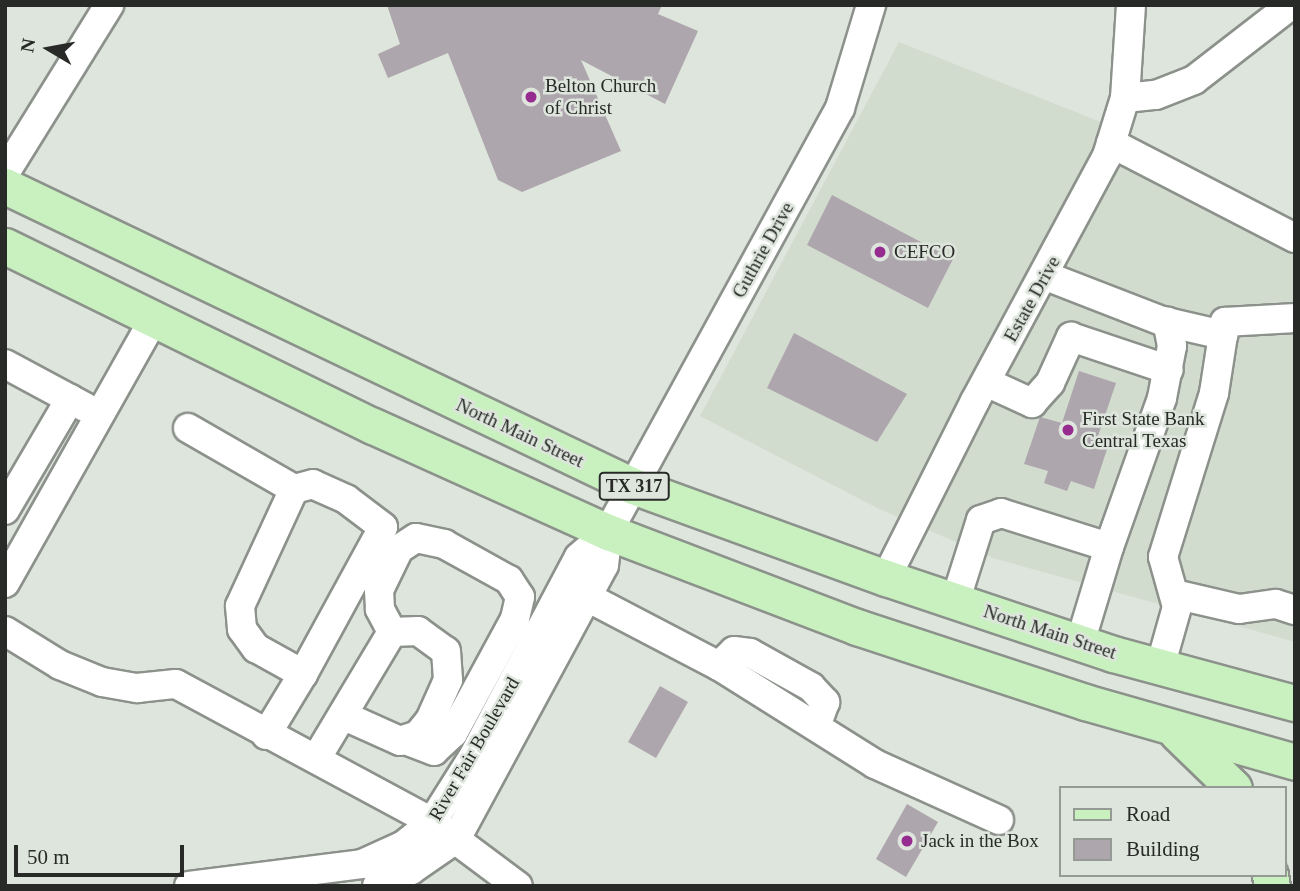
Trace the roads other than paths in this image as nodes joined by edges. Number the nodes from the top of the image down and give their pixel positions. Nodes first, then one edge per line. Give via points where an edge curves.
1 (109, 5) edge
2 (871, 5) edge
3 (1131, 5) edge
4 (1291, 5) edge
5 (1125, 98) junction
6 (1111, 143) junction
7 (5, 173) edge
8 (5, 186) edge
9 (1295, 238) edge
10 (5, 246) edge
11 (1045, 276) junction
12 (1295, 318) edge
13 (154, 319) junction
14 (1167, 321) junction
15 (1223, 335) junction
16 (5, 364) edge
17 (1169, 370) junction
18 (986, 382) junction
19 (70, 399) junction
20 (100, 415) junction
21 (188, 428) dead end
22 (633, 486) junction
23 (294, 489) junction
24 (5, 510) edge
25 (608, 532) junction
26 (1109, 547) junction
27 (886, 579) junction
28 (5, 583) edge
29 (1174, 594) junction
30 (587, 597) junction
31 (956, 601) junction
32 (1295, 610) edge
33 (5, 631) edge
34 (392, 632) junction
35 (1080, 643) junction
36 (1160, 667) junction
37 (303, 674) junction
38 (1295, 703) edge
39 (344, 716) junction
40 (1169, 726) junction
41 (266, 735) junction
42 (408, 741) junction
43 (316, 759) junction
44 (1295, 762) edge
45 (1232, 786) edge
46 (999, 820) dead end
47 (432, 822) junction
48 (456, 839) junction
49 (189, 886) edge
50 (377, 886) edge
51 (518, 886) edge

1 - 7 street
2 - 22 street, Guthrie Drive via 840,108
3 - 5 street, Estate Drive
4 - 5 street via 1194,80 1156,95
5 - 6 street, Estate Drive
6 - 9 street
6 - 11 street, Estate Drive
8 - 22 main road, North Main Street / TX 317
10 - 13 main road, TX 317
11 - 14 street
11 - 18 street, Estate Drive
12 - 15 street via 1225,322
13 - 20 street
13 - 25 main road, TX 317 via 373,426
14 - 15 street
14 - 17 street via 1172,346
15 - 29 street via 1214,393 1163,557
16 - 19 street
17 - 18 street via 1071,337 1050,383 1031,403
17 - 26 street
18 - 27 street, Estate Drive
19 - 20 street
19 - 24 street
20 - 28 street
21 - 23 street
22 - 25 street, River Fair Boulevard
22 - 27 main road, North Main Street / TX 317
23 - 37 street via 240,597 239,618 256,648
23 - 37 street via 313,484 346,499 383,527
25 - 30 street, River Fair Boulevard via 604,565
25 - 40 main road, TX 317 via 857,627
25 - 47 street, River Fair Boulevard via 579,557 473,757
26 - 31 street via 1002,513 981,520
26 - 35 street
27 - 31 main road, North Main Street / TX 317
29 - 32 street via 1239,609 1276,604
29 - 36 street via 1177,607
30 - 46 street via 719,666 874,764
30 - 48 street, River Fair Boulevard
31 - 35 main road, North Main Street / TX 317
33 - 41 street via 60,665 102,682 137,688 176,684
34 - 39 street
34 - 42 street via 418,631 437,640 450,657 448,680 430,720
34 - 42 street via 380,609 379,590 399,549 416,538 444,544 509,580 520,597 515,619 453,733 434,751
35 - 36 main road, North Main Street / TX 317
36 - 38 main road, North Main Street / TX 317
37 - 41 street
39 - 42 street via 385,737
39 - 43 street
40 - 44 main road, TX 317
40 - 45 main road
41 - 43 street
43 - 47 street
47 - 48 street
47 - 49 street, River Fair Boulevard via 404,845 362,864
48 - 50 street, River Fair Boulevard via 411,870
48 - 51 street

